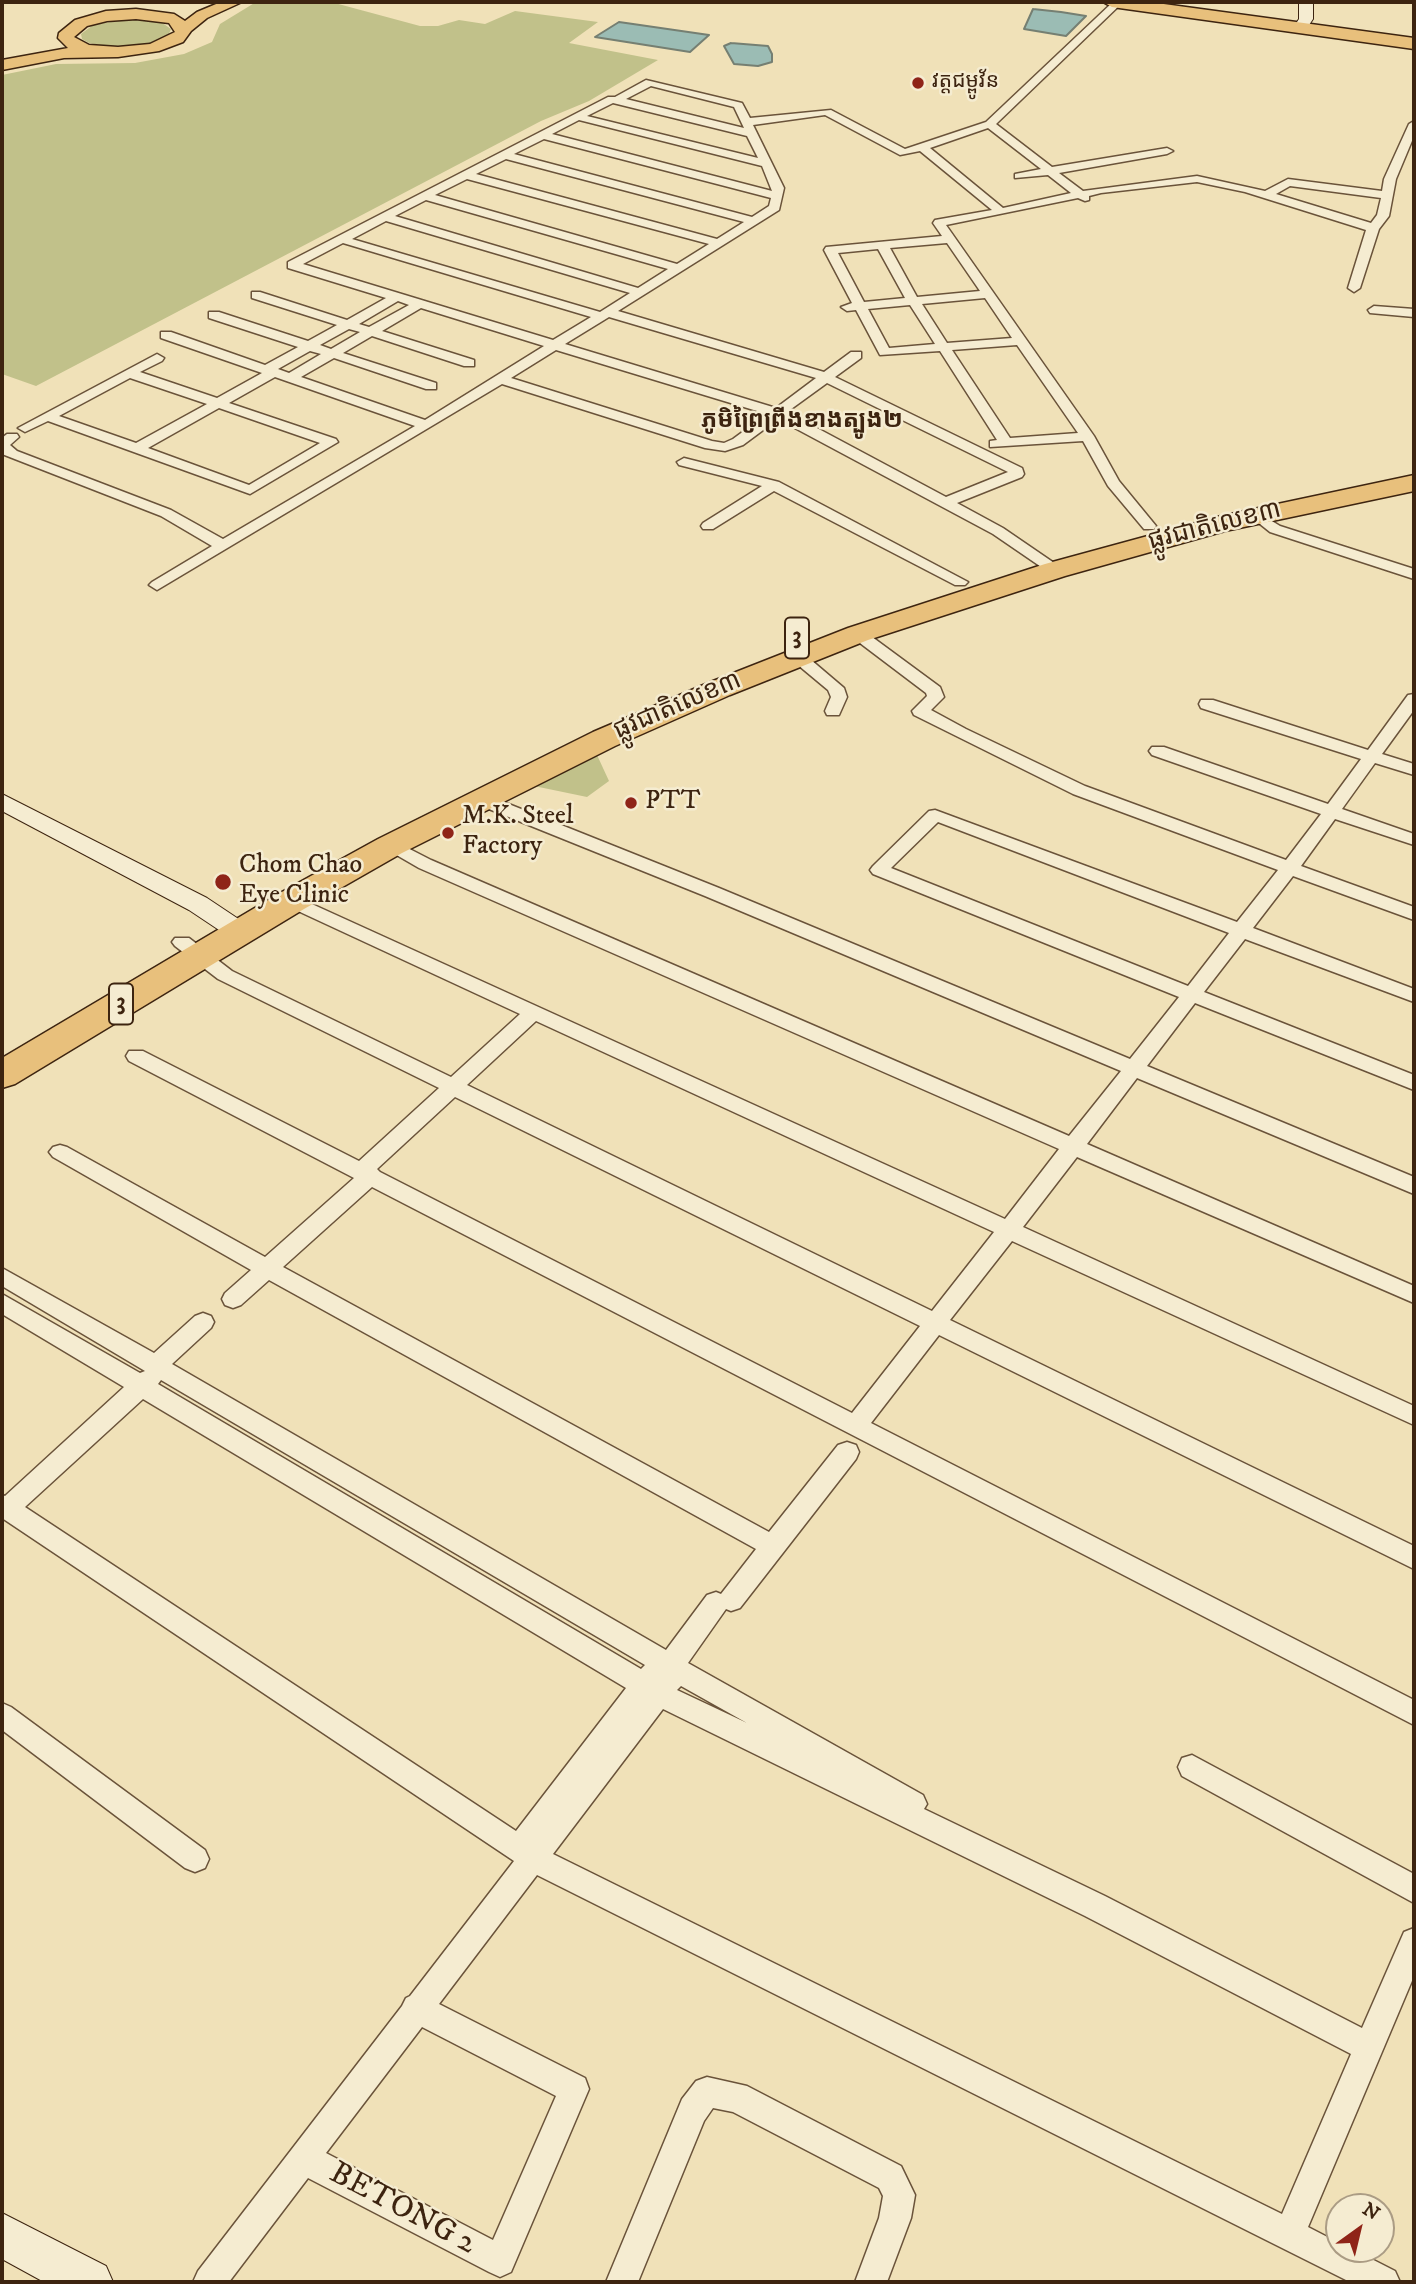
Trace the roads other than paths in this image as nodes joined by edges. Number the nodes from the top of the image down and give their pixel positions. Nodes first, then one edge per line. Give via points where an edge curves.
1 (203, 2) edge
2 (220, 2) edge
3 (234, 2) edge
4 (1112, 2) edge
5 (1118, 2) edge
6 (1150, 2) edge
7 (1306, 2) edge
8 (177, 6) dead end
9 (144, 14) junction
10 (1301, 25) junction
11 (182, 26) junction
12 (66, 38) junction
13 (1414, 38) edge
14 (1414, 44) edge
15 (101, 52) junction
16 (2, 59) edge
17 (2, 65) edge
18 (617, 100) junction
19 (578, 117) junction
20 (990, 124) junction
21 (1414, 124) edge
22 (750, 128) junction
23 (542, 135) junction
24 (922, 147) junction
25 (1167, 151) dead end
26 (505, 155) junction
27 (1398, 159) junction
28 (1414, 162) edge
29 (767, 164) junction
30 (1047, 170) junction
31 (466, 174) junction
32 (1019, 176) dead end
33 (1079, 194) junction
34 (1268, 195) junction
35 (1387, 195) junction
36 (424, 196) junction
37 (777, 196) junction
38 (1095, 206) dead end
39 (1001, 212) junction
40 (385, 217) junction
41 (754, 221) junction
42 (1373, 228) junction
43 (341, 239) junction
44 (949, 239) junction
45 (719, 243) junction
46 (882, 245) junction
47 (678, 268) junction
48 (1354, 288) dead end
49 (640, 292) junction
50 (988, 294) junction
51 (256, 295) dead end
52 (397, 297) junction
53 (913, 300) junction
54 (419, 304) junction
55 (853, 306) junction
56 (1374, 310) dead end
57 (1414, 313) edge
58 (604, 314) junction
59 (214, 315) dead end
60 (348, 324) junction
61 (371, 331) junction
62 (166, 335) dead end
63 (1020, 341) junction
64 (309, 346) junction
65 (552, 346) junction
66 (945, 347) junction
67 (332, 354) junction
68 (856, 355) dead end
69 (157, 358) dead end
70 (469, 363) dead end
71 (270, 371) junction
72 (129, 373) junction
73 (825, 377) junction
74 (290, 378) junction
75 (500, 379) junction
76 (113, 382) junction
77 (431, 386) dead end
78 (218, 404) junction
79 (201, 413) junction
80 (778, 413) junction
81 (47, 416) junction
82 (426, 425) junction
83 (1087, 436) junction
84 (276, 439) dead end
85 (136, 449) junction
86 (684, 461) dead end
87 (1414, 468) edge
88 (1414, 483) edge
89 (774, 485) junction
90 (945, 503) junction
91 (1257, 516) junction
92 (708, 526) dead end
93 (1149, 526) junction
94 (223, 545) junction
95 (1046, 563) junction
96 (1414, 574) edge
97 (960, 582) junction
98 (157, 585) dead end
99 (858, 634) junction
100 (798, 657) junction
101 (1414, 699) edge
102 (1207, 704) dead end
103 (832, 711) dead end
104 (1158, 751) dead end
105 (1373, 757) junction
106 (1414, 770) edge
107 (480, 799) junction
108 (2, 802) edge
109 (1332, 811) junction
110 (1414, 840) edge
111 (390, 846) junction
112 (1289, 869) junction
113 (292, 901) junction
114 (1414, 914) edge
115 (230, 925) junction
116 (1240, 930) junction
117 (191, 949) junction
118 (1191, 995) junction
119 (1414, 996) edge
120 (533, 1013) junction
121 (2, 1049) edge
122 (136, 1056) dead end
123 (1132, 1067) junction
124 (2, 1075) edge
125 (1414, 1083) edge
126 (452, 1087) junction
127 (1072, 1147) junction
128 (60, 1152) dead end
129 (367, 1173) junction
130 (1414, 1186) edge
131 (1008, 1229) junction
132 (267, 1269) junction
133 (2, 1276) edge
134 (1414, 1296) edge
135 (233, 1299) dead end
136 (2, 1303) edge
137 (203, 1322) dead end
138 (935, 1323) junction
139 (147, 1372) junction
140 (1414, 1416) edge
141 (857, 1424) junction
142 (847, 1452) dead end
143 (3, 1504) edge
144 (772, 1546) junction
145 (1414, 1558) edge
146 (670, 1666) junction
147 (652, 1689) junction
148 (1414, 1713) edge
149 (2, 1715) edge
150 (1192, 1767) dead end
151 (527, 1854) junction
152 (195, 1859) dead end
153 (1414, 1889) edge
154 (1095, 1906) junction
155 (1414, 1942) edge
156 (416, 2008) junction
157 (1370, 2048) junction
158 (303, 2158) junction
159 (2, 2235) edge
160 (1289, 2235) junction
161 (90, 2282) edge
162 (209, 2282) edge
163 (622, 2282) edge
164 (871, 2282) edge
165 (1384, 2282) edge

1 - 9 main road via 182,10
2 - 11 main road via 198,11
3 - 11 main road
4 - 5 highway
5 - 10 highway
5 - 20 street
6 - 10 highway
7 - 10 street via 1306,19
8 - 9 main road
9 - 11 main road
9 - 12 main road via 81,23
10 - 13 highway
10 - 14 highway
11 - 15 main road via 177,38 153,48
12 - 15 main road via 77,47
12 - 16 main road via 43,50
15 - 17 main road via 64,53
18 - 19 street
18 - 22 street
18 - 22 street via 650,82 736,104
19 - 23 street
19 - 29 street
20 - 24 street
20 - 30 street
21 - 27 street
22 - 24 street via 827,112 904,153
22 - 29 street
23 - 26 street
23 - 37 street
24 - 39 street
25 - 30 street
26 - 31 street
26 - 41 street
27 - 28 street
27 - 35 street
29 - 37 street
30 - 32 street
30 - 33 street
31 - 36 street
31 - 45 street
33 - 34 street via 1197,179
33 - 38 street
33 - 39 street
34 - 35 street via 1288,182
34 - 42 street
35 - 42 street via 1383,216
36 - 40 street
36 - 47 street
37 - 41 street via 775,208
39 - 44 street via 939,222
40 - 43 street
40 - 49 street
41 - 45 street
42 - 48 street
43 - 52 street via 292,265
43 - 58 street
44 - 46 street
44 - 50 street
45 - 47 street
46 - 53 street
46 - 55 street via 830,250
47 - 49 street
49 - 58 street
50 - 53 street
50 - 63 street
51 - 60 street
52 - 54 street
52 - 60 street
53 - 55 street
53 - 66 street
54 - 61 street
54 - 65 street
55 - 66 street via 885,352
56 - 57 street
58 - 65 street
58 - 73 street
59 - 64 street
60 - 61 street
60 - 64 street
61 - 67 street
61 - 70 street
62 - 71 street
63 - 66 street
63 - 83 street
64 - 67 street
64 - 71 street
65 - 75 street
65 - 80 street
66 - 83 street via 999,444
67 - 74 street
67 - 77 street
68 - 73 street
69 - 72 street
71 - 74 street
71 - 78 street
72 - 76 street
72 - 78 street
73 - 80 street
73 - 90 street via 1017,471
74 - 82 street
75 - 80 street via 724,447
75 - 82 street
76 - 79 street
76 - 81 street
78 - 79 street
78 - 85 street via 331,442 308,450 250,490
79 - 84 street
79 - 85 street
80 - 90 street
81 - 85 street
81 - 94 street via 3,444 5,450 166,513
82 - 94 street
83 - 93 street via 1113,483
86 - 89 street
87 - 93 highway, ផ្លូវជាតិលេខ៣ / 3
88 - 91 highway, ផ្លូវជាតិលេខ៣ / 3
89 - 92 street
89 - 97 street
90 - 95 street
91 - 95 highway, ផ្លូវជាតិលេខ៣ / 3
91 - 96 street via 1275,529
93 - 95 highway, ផ្លូវជាតិលេខ៣ / 3
94 - 98 street
95 - 97 highway, ផ្លូវជាតិលេខ៣ / 3
95 - 99 highway, ផ្លូវជាតិលេខ៣ / 3
97 - 115 highway, ផ្លូវជាតិលេខ៣ / 3 via 781,644 610,716 436,799
99 - 100 highway, ផ្លូវជាតិលេខ៣ / 3
99 - 112 street via 934,691 936,697 920,711 1079,790
100 - 103 street via 836,688 839,697
100 - 107 highway, ផ្លូវជាតិលេខ៣ / 3 via 631,726
101 - 105 street
102 - 105 street
104 - 109 street
105 - 106 street
105 - 109 street
107 - 111 highway, ផ្លូវជាតិលេខ៣ / 3
107 - 123 street
108 - 115 street
109 - 110 street
109 - 112 street
111 - 113 highway, ផ្លូវជាតិលេខ៣ / 3
111 - 127 street
112 - 114 street
112 - 116 street
113 - 115 highway, ផ្លូវជាតិលេខ៣ / 3
113 - 120 street
115 - 117 highway, ផ្លូវជាតិលេខ៣ / 3
116 - 118 street
116 - 118 street via 935,815 879,870
116 - 119 street
117 - 121 highway, ផ្លូវជាតិលេខ៣ / 3
117 - 124 highway, ផ្លូវជាតិលេខ៣ / 3
117 - 126 street via 225,975
118 - 123 street
118 - 125 street
120 - 126 street
120 - 131 street
122 - 129 street
123 - 127 street
123 - 130 street
126 - 129 street
126 - 138 street
127 - 131 street
127 - 134 street
128 - 132 street
129 - 132 street
129 - 141 street
131 - 138 street
131 - 140 street
132 - 135 street
132 - 144 street
133 - 139 street
136 - 139 street
137 - 139 street
138 - 141 street
138 - 145 street
139 - 143 street
139 - 146 street
139 - 147 street
141 - 148 street
142 - 144 street
143 - 151 street
144 - 146 street
146 - 147 street
146 - 154 street
147 - 151 street
147 - 154 street
149 - 152 street
150 - 153 street
151 - 156 street
151 - 160 street
154 - 157 street
155 - 157 street
156 - 158 street
156 - 158 street, BETONG 2 via 574,2089 500,2261
157 - 160 street
158 - 162 street
159 - 161 street
160 - 165 street
163 - 164 street via 693,2109 707,2092 736,2097 890,2177 900,2195

